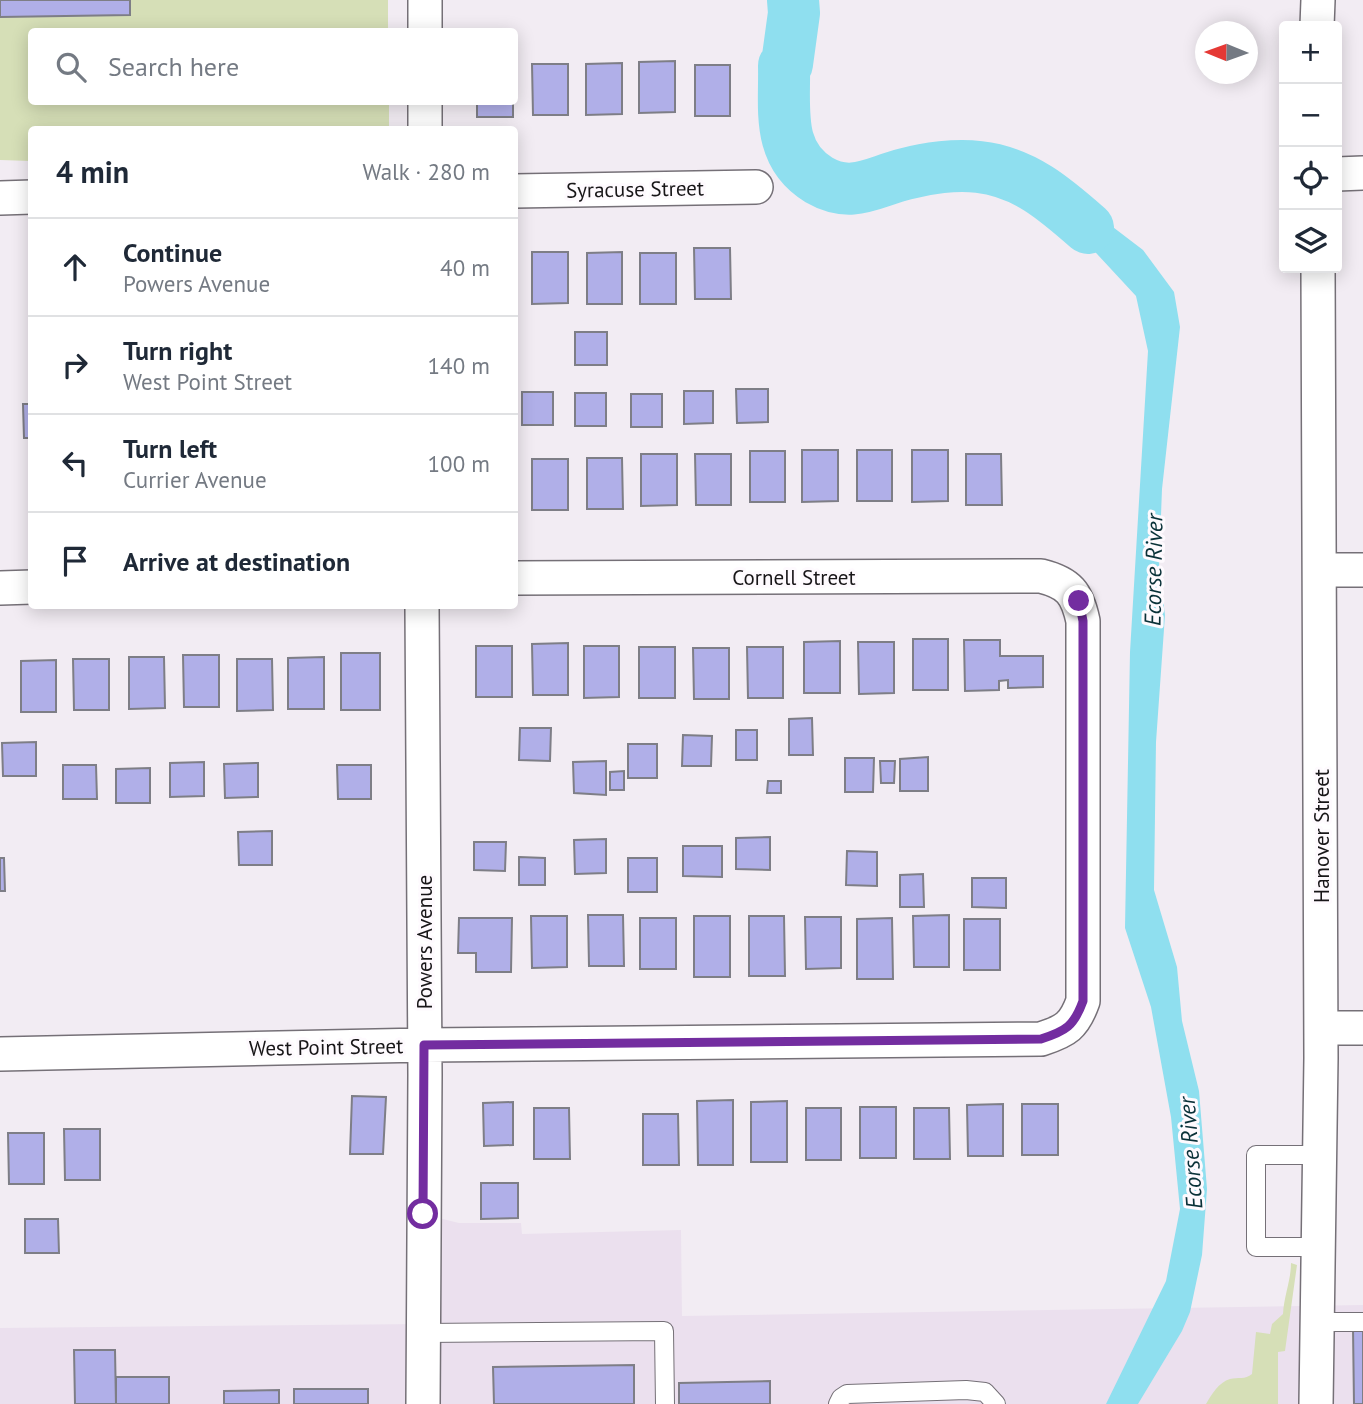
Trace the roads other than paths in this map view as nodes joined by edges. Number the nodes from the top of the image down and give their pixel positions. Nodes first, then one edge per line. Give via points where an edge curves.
1 (425, 0) edge
2 (1318, 0) edge
3 (1318, 21) edge
4 (425, 28) edge
5 (425, 105) edge
6 (425, 126) edge
7 (1363, 173) edge
8 (1342, 174) edge
9 (756, 187) dead end
10 (518, 191) edge
11 (28, 197) edge
12 (0, 198) edge
13 (1318, 273) edge
14 (1320, 570) junction
15 (1363, 570) edge
16 (518, 578) edge
17 (28, 587) edge
18 (0, 588) edge
19 (422, 609) edge
20 (1069, 1026) joint
21 (1321, 1028) junction
22 (1363, 1028) edge
23 (424, 1045) junction
24 (0, 1054) edge
25 (1321, 1155) junction
26 (1319, 1247) junction
27 (1317, 1322) junction
28 (1363, 1322) edge
29 (424, 1334) junction
30 (423, 1404) edge
31 (665, 1404) edge
32 (838, 1404) edge
33 (996, 1404) edge
34 (1316, 1404) edge

1 - 4 street
2 - 3 street
5 - 6 street
7 - 8 street
9 - 10 street, Syracuse Street
11 - 12 street
13 - 14 street, Hanover Street
14 - 15 street
14 - 21 street, Hanover Street
16 - 20 street, Cornell Street via 1041,576 1070,588 1079,601 1083,621 1083,1001
17 - 18 street
19 - 23 street, Powers Avenue
20 - 23 street, West Point Street via 1041,1039
21 - 22 street
21 - 25 street, Hanover Street
23 - 24 street, West Point Street
23 - 29 street, Powers Avenue
25 - 26 street, Hanover Street
25 - 26 lane via 1256,1155 1255,1247
26 - 27 street, Hanover Street
27 - 28 lane
27 - 34 street, Hanover Street
29 - 30 street, Powers Avenue
29 - 31 lane via 664,1331
32 - 33 lane via 847,1394 966,1390 985,1392

